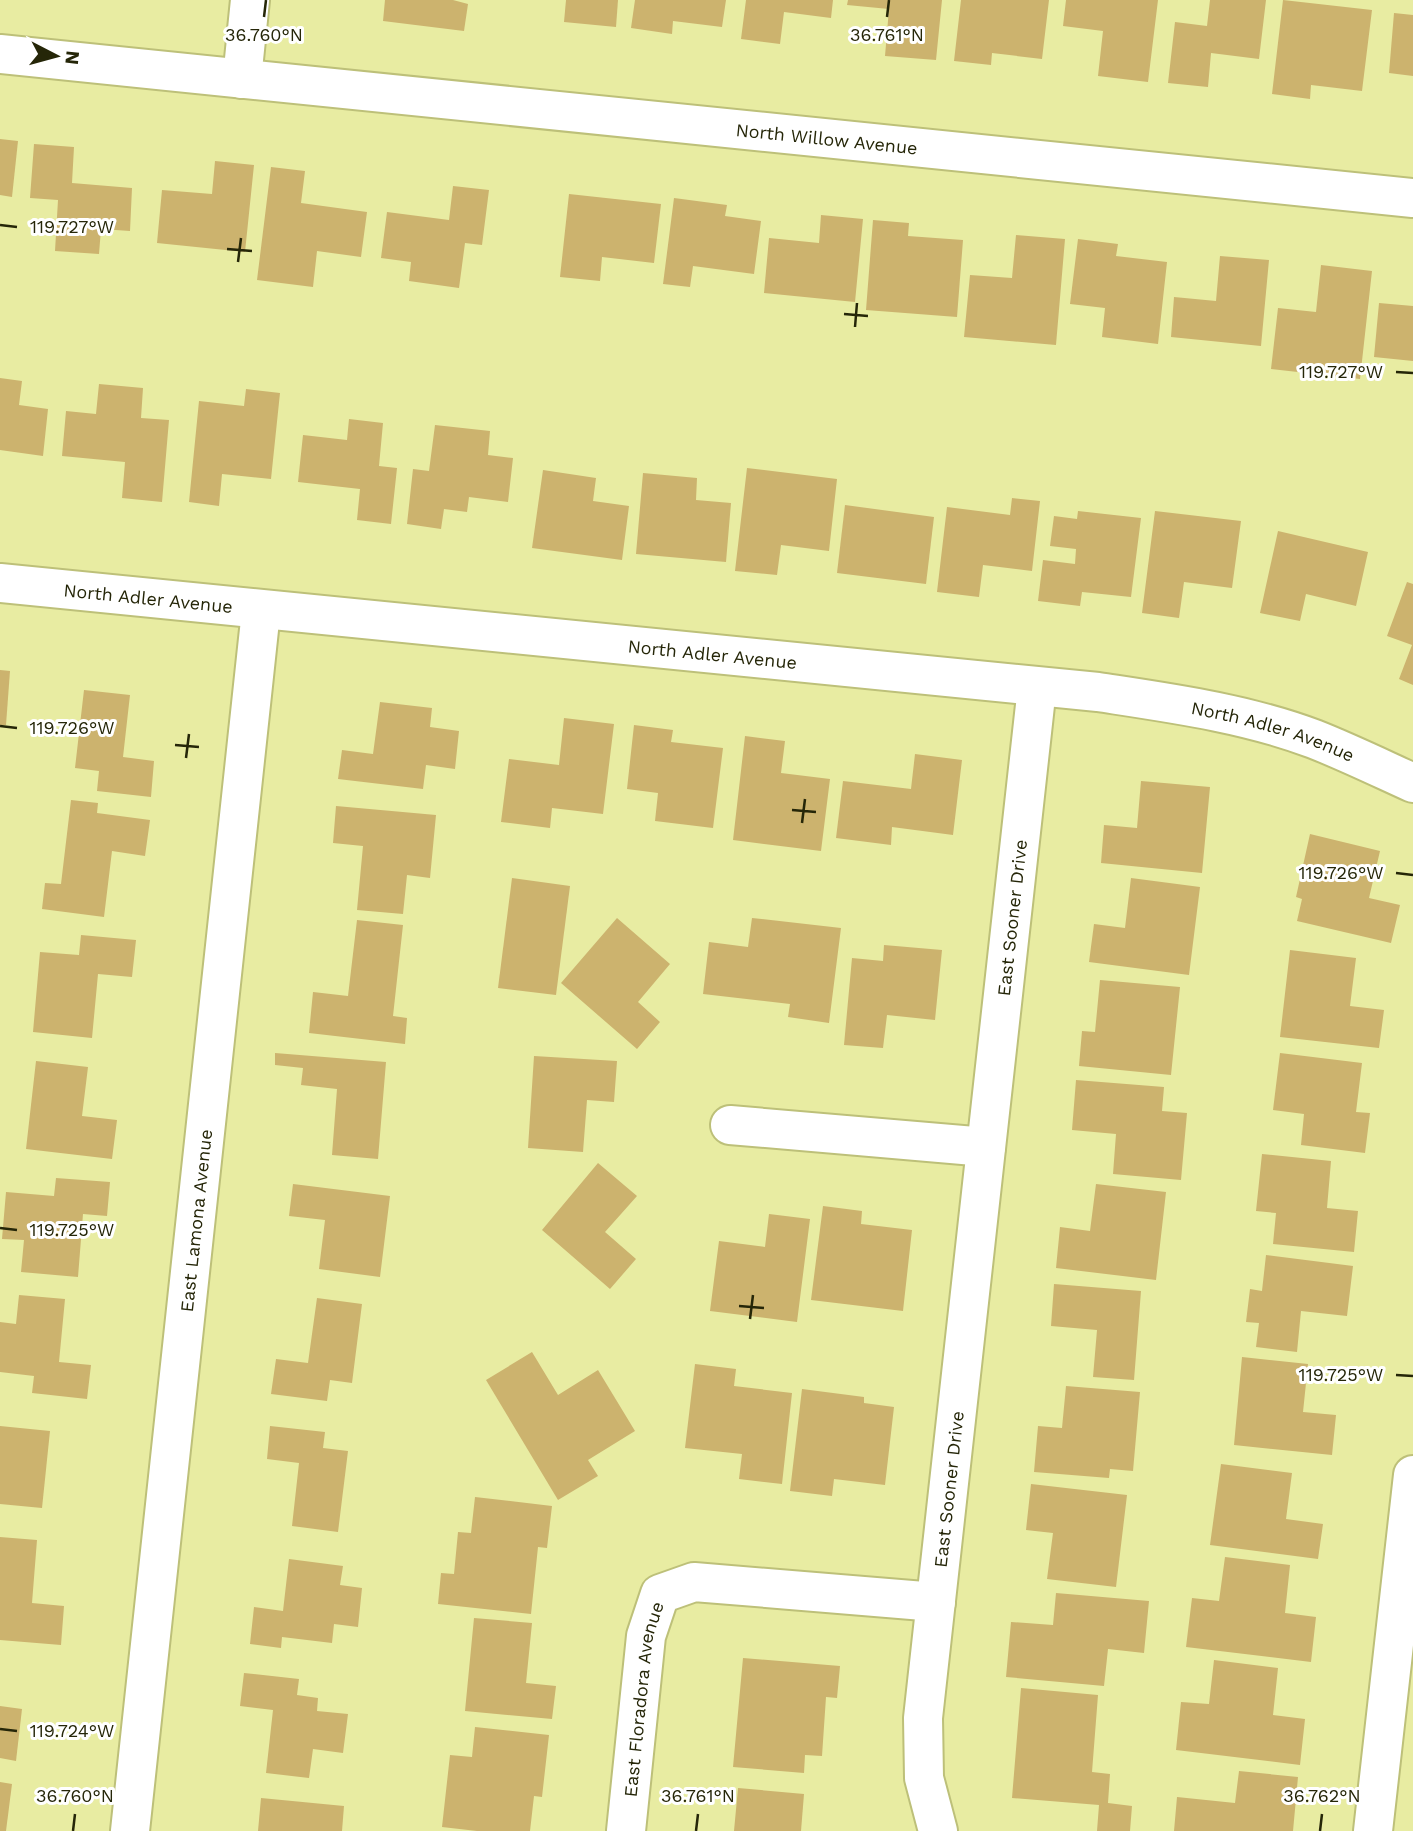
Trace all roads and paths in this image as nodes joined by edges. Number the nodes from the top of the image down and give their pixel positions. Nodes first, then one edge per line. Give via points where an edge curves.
1 (250, 0) edge
2 (0, 54) edge
3 (242, 79) junction
4 (1413, 198) edge
5 (0, 583) edge
6 (261, 611) junction
7 (1037, 687) junction
8 (1413, 783) edge
9 (730, 1125) dead end
10 (986, 1147) junction
11 (1413, 1475) edge
12 (936, 1602) junction
13 (130, 1831) edge
14 (626, 1831) edge
15 (938, 1831) edge
16 (1373, 1831) edge

1 - 3 street
2 - 3 street, North Willow Avenue
3 - 4 street, North Willow Avenue
5 - 6 street, North Adler Avenue
6 - 7 street, North Adler Avenue
6 - 13 street, East Lamona Avenue
7 - 8 street, North Adler Avenue via 1195,707 1259,723 1313,739
7 - 10 street, East Sooner Drive
9 - 10 street
10 - 12 street, East Sooner Drive
11 - 16 street
12 - 14 street, East Floradora Avenue via 694,1582 660,1594 646,1636
12 - 15 street, East Sooner Drive via 923,1718 924,1778

